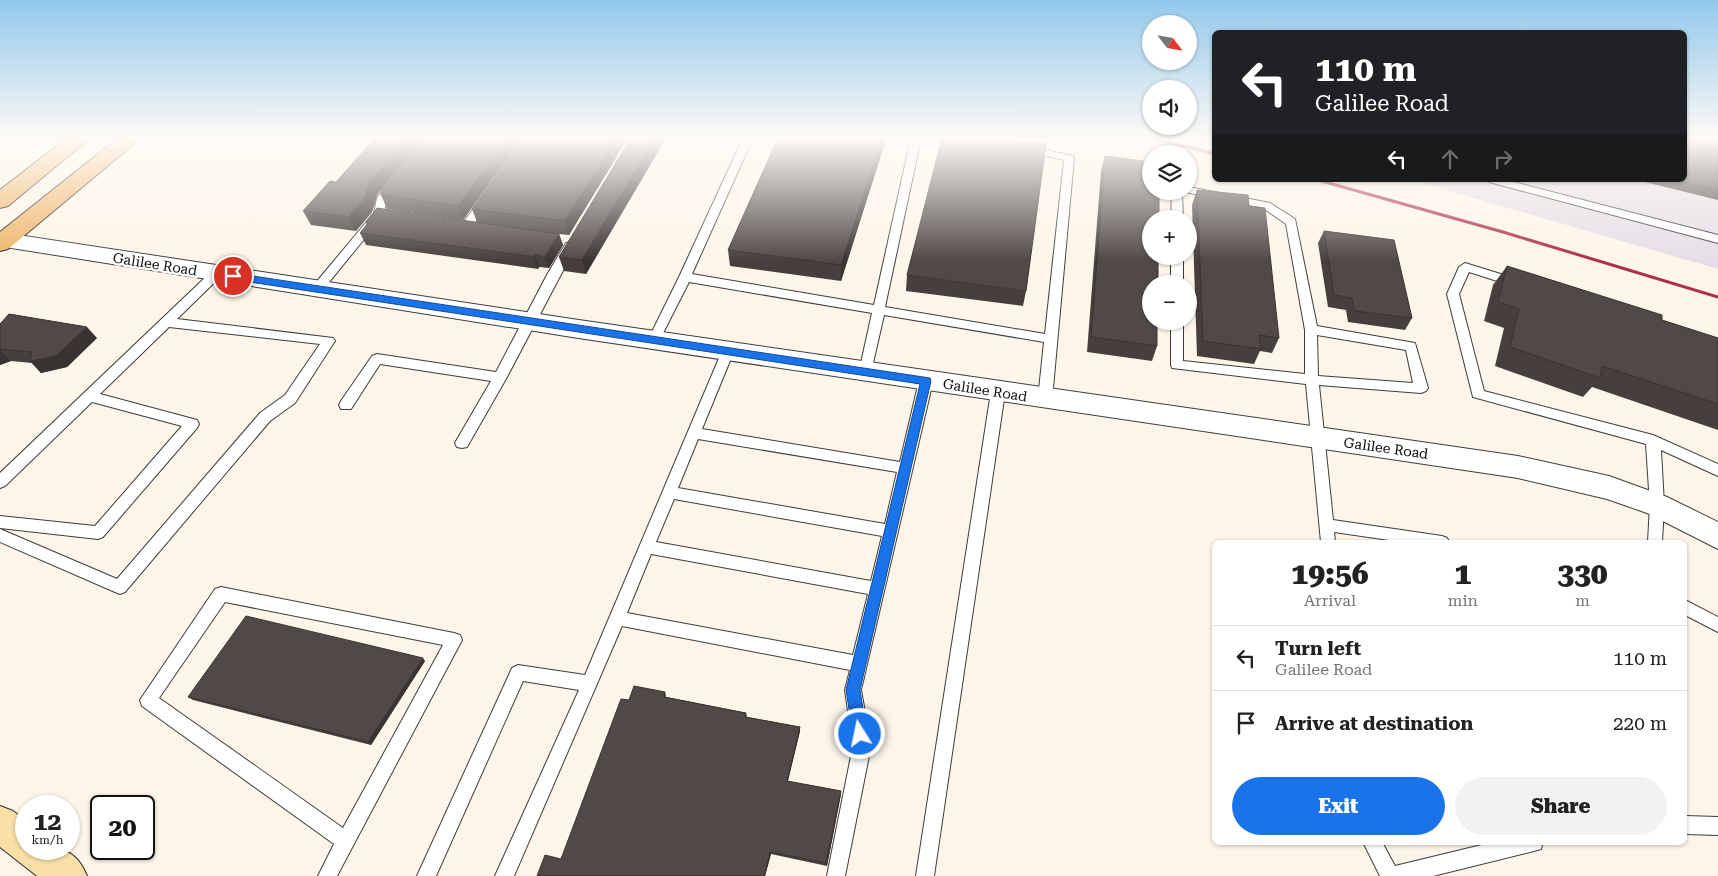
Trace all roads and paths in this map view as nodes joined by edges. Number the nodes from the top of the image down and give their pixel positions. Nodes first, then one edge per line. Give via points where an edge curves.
1 (28, 179) edge
2 (56, 179) edge
3 (81, 179) edge
4 (399, 179) edge
5 (729, 179) edge
6 (907, 179) edge
7 (1067, 179) edge
8 (1509, 182) edge
9 (1525, 184) edge
10 (1197, 192) edge
11 (489, 194) edge
12 (0, 201) edge
13 (466, 227) edge
14 (571, 238) edge
15 (1718, 239) edge
16 (3, 242) edge
17 (216, 274) junction
18 (685, 277) junction
19 (1530, 288) edge
20 (317, 289) junction
21 (878, 311) junction
22 (530, 321) junction
23 (167, 322) junction
24 (1177, 330) edge
25 (1311, 330) junction
26 (1050, 339) junction
27 (654, 340) junction
28 (728, 351) junction
29 (865, 372) junction
30 (500, 377) junction
31 (1312, 380) junction
32 (926, 381) junction
33 (998, 392) junction
34 (90, 396) junction
35 (1044, 399) junction
36 (346, 404) dead end
37 (694, 434) junction
38 (1318, 438) junction
39 (1653, 440) junction
40 (462, 443) dead end
41 (905, 468) junction
42 (1718, 470) edge
43 (0, 482) edge
44 (669, 492) junction
45 (1656, 505) junction
46 (0, 522) edge
47 (1326, 525) junction
48 (890, 531) junction
49 (0, 535) edge
50 (1718, 536) edge
51 (1328, 540) edge
52 (1428, 540) edge
53 (1655, 540) edge
54 (647, 547) junction
55 (876, 589) junction
56 (1687, 608) edge
57 (618, 618) junction
58 (1718, 625) edge
59 (859, 664) junction
60 (590, 684) junction
61 (0, 824) edge
62 (1687, 825) edge
63 (1718, 826) edge
64 (15, 836) edge
65 (346, 842) junction
66 (1374, 845) edge
67 (1522, 845) edge
68 (47, 860) edge
69 (68, 876) edge
70 (327, 876) edge
71 (426, 876) edge
72 (504, 876) edge
73 (836, 876) edge
74 (925, 876) edge
75 (1390, 876) edge
76 (1395, 876) edge

1 - 12 main road
2 - 16 main road via 6,220
3 - 16 main road
4 - 20 lane via 382,198 384,215
5 - 18 lane
6 - 21 lane
7 - 26 lane
8 - 9 lane
9 - 15 lane
10 - 25 lane via 1266,205 1291,222
11 - 13 lane
14 - 22 lane
16 - 17 street, Galilee Road
17 - 20 street, Galilee Road
17 - 23 lane
18 - 21 lane
18 - 27 lane
19 - 39 lane via 1465,267 1453,294 1478,394
20 - 22 street, Galilee Road
21 - 26 lane
21 - 29 lane
22 - 27 street, Galilee Road
22 - 30 lane
23 - 34 lane
23 - 49 lane via 329,340 290,399 265,417 120,587
24 - 31 lane via 1177,365
25 - 31 lane
25 - 31 lane via 1411,346 1421,388
26 - 35 lane
27 - 28 street, Galilee Road
28 - 29 street, Galilee Road
28 - 37 lane
29 - 32 street, Galilee Road
30 - 36 lane via 377,359
30 - 40 lane
31 - 38 lane
32 - 33 street, Galilee Road
32 - 41 lane
33 - 35 street, Galilee Road
33 - 74 lane
34 - 43 lane
34 - 46 lane via 192,424 98,533
35 - 38 street, Galilee Road
37 - 41 lane
37 - 44 lane
38 - 45 street, Galilee Road via 1518,467 1609,488
38 - 47 lane
39 - 42 lane
39 - 45 lane
41 - 48 lane
44 - 48 lane
44 - 54 lane
45 - 50 street, Galilee Road
45 - 53 lane
47 - 51 lane
47 - 52 lane
48 - 55 lane
54 - 55 lane
54 - 57 lane
55 - 59 lane
56 - 58 lane
57 - 59 lane
57 - 60 lane
59 - 73 lane via 853,690 862,746
60 - 71 lane via 518,673
60 - 72 lane
61 - 64 main road
62 - 63 lane
65 - 65 lane via 454,640 221,594 148,700
65 - 70 lane
66 - 75 lane
67 - 76 lane
68 - 69 main road

